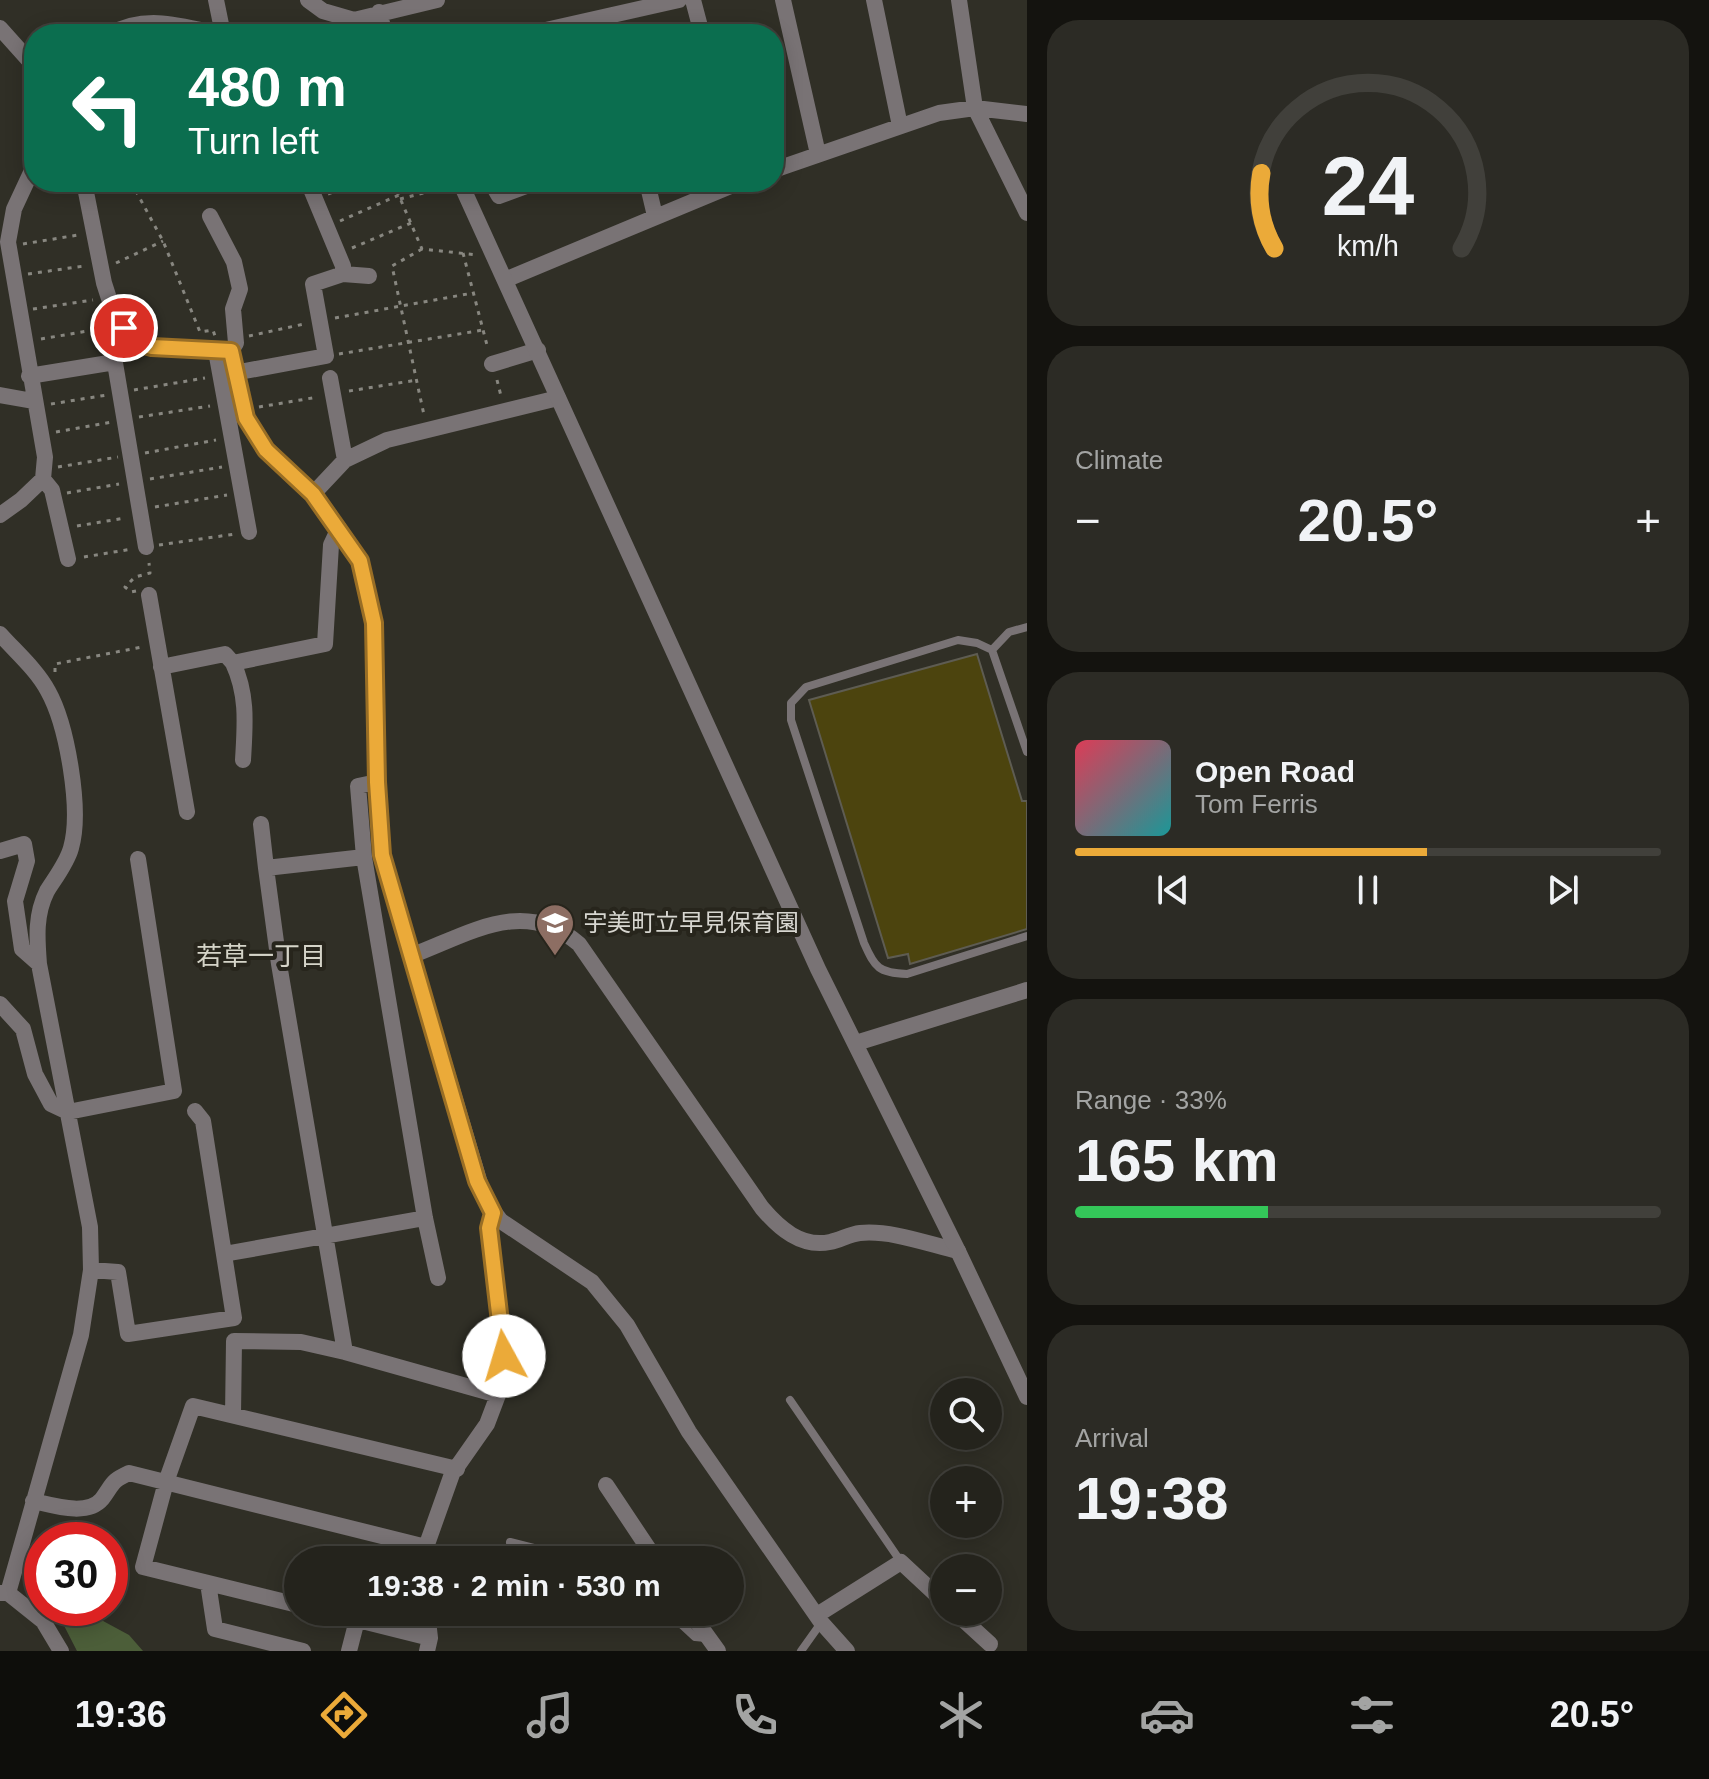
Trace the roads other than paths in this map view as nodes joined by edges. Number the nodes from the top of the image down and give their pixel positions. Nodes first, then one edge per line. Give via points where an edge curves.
1 (216, 0) edge
2 (308, 0) edge
3 (437, 0) edge
4 (679, 0) edge
5 (693, 0) edge
6 (783, 0) edge
7 (874, 0) edge
8 (959, 0) edge
9 (379, 12) junction
10 (608, 16) junction
11 (134, 24) edge
12 (174, 24) edge
13 (219, 24) edge
14 (382, 24) edge
15 (572, 24) edge
16 (610, 24) edge
17 (699, 24) edge
18 (0, 28) edge
19 (24, 55) edge
20 (975, 108) junction
21 (1027, 114) edge
22 (900, 126) junction
23 (818, 154) junction
24 (784, 166) edge
25 (24, 188) edge
26 (86, 192) edge
27 (312, 192) edge
28 (464, 192) edge
29 (649, 192) edge
30 (714, 192) edge
31 (1027, 213) edge
32 (210, 216) dead end
33 (655, 216) junction
34 (343, 274) junction
35 (369, 276) dead end
36 (507, 279) junction
37 (133, 342) junction
38 (226, 349) junction
39 (538, 350) junction
40 (115, 362) junction
41 (492, 364) road end
42 (228, 374) junction
43 (29, 376) junction
44 (331, 386) road end
45 (0, 395) edge
46 (558, 398) junction
47 (34, 404) junction
48 (345, 460) junction
49 (43, 474) junction
50 (313, 494) junction
51 (0, 515) edge
52 (339, 528) junction
53 (249, 532) road end
54 (146, 547) road end
55 (68, 559) road end
56 (149, 595) road end
57 (1027, 627) edge
58 (0, 634) edge
59 (992, 650) junction
60 (233, 663) junction
61 (161, 667) junction
62 (1027, 752) edge
63 (243, 760) dead end
64 (377, 782) junction
65 (187, 812) dead end
66 (261, 824) dead end
67 (0, 851) edge
68 (364, 857) junction
69 (138, 859) dead end
70 (266, 868) junction
71 (1027, 936) edge
72 (413, 955) junction
73 (39, 964) junction
74 (1027, 990) edge
75 (0, 1004) edge
76 (856, 1043) junction
77 (195, 1111) dead end
78 (68, 1112) junction
79 (493, 1213) junction
80 (425, 1218) junction
81 (326, 1235) junction
82 (958, 1251) junction
83 (224, 1254) junction
84 (91, 1270) junction
85 (438, 1278) dead end
86 (345, 1352) junction
87 (498, 1395) junction
88 (1027, 1397) edge
89 (790, 1400) dead end
90 (233, 1415) junction
91 (457, 1469) junction
92 (166, 1482) junction
93 (606, 1485) dead end
94 (33, 1501) junction
95 (510, 1542) dead end
96 (397, 1546) edge
97 (429, 1546) edge
98 (526, 1546) edge
99 (647, 1546) edge
100 (901, 1562) junction
101 (208, 1583) junction
102 (930, 1589) edge
103 (4, 1593) edge
104 (284, 1602) edge
105 (819, 1619) junction
106 (355, 1626) edge
107 (375, 1626) edge
108 (683, 1626) edge
109 (700, 1626) edge
110 (970, 1626) edge
111 (428, 1644) edge
112 (713, 1644) edge
113 (990, 1644) dead end
114 (61, 1651) edge
115 (303, 1651) edge
116 (349, 1651) edge
117 (801, 1651) edge
118 (847, 1651) edge

1 - 13 street
2 - 9 street via 323,11 354,20
3 - 9 street
4 - 10 street
5 - 17 street
6 - 23 street
7 - 22 street
8 - 20 street
9 - 14 street
10 - 15 street
10 - 16 street
11 - 12 street
18 - 19 street
20 - 21 street
20 - 22 street
20 - 31 street
22 - 23 street
23 - 24 street
25 - 43 street via 8,246
26 - 37 street via 114,314
27 - 34 street
28 - 36 street
29 - 33 street
30 - 33 street
32 - 38 street via 234,262 240,289
33 - 36 street
34 - 35 street
34 - 42 street via 313,284 326,356
36 - 39 street
37 - 38 street
37 - 40 street via 114,357
38 - 42 street
39 - 41 street
39 - 46 street
40 - 43 street
40 - 54 street
42 - 50 street via 266,450
42 - 53 street via 226,403
43 - 47 street
44 - 48 street
45 - 47 street
46 - 48 street via 387,440
46 - 76 street
47 - 49 street via 45,457
48 - 50 street
49 - 51 street
49 - 55 street via 54,495
50 - 52 street
52 - 60 street via 331,545 325,644
52 - 64 street via 360,561 374,623
56 - 61 street
57 - 59 lane via 1009,632
58 - 73 street via 50,694 71,768 71,848 39,912
59 - 62 lane
59 - 71 lane via 958,640 806,687 791,703 791,720 874,966 889,974 907,974
60 - 61 street via 225,654
60 - 63 street via 246,707
61 - 65 street
64 - 68 street via 358,786
64 - 72 street via 382,855
66 - 70 street
67 - 73 street via 24,844 27,861 15,901 22,949
68 - 70 street
68 - 80 street
69 - 78 street via 174,1091
70 - 81 street
72 - 79 street via 477,1181
72 - 82 street via 518,919 563,930 579,944 780,1229 803,1241 827,1243 860,1233 893,1235
73 - 78 street
74 - 76 street
75 - 78 street via 23,1029 38,1081 51,1104
76 - 82 street
77 - 83 street via 203,1121
78 - 84 street via 90,1227
79 - 87 street via 489,1228 504,1356
79 - 105 street via 592,1282 627,1325 689,1432
80 - 81 street
80 - 85 street
81 - 83 street
81 - 86 street
82 - 88 street
83 - 84 street via 234,1318 128,1334 118,1272
84 - 94 street via 81,1335
86 - 87 street
86 - 90 street via 301,1342 234,1341
87 - 91 street via 487,1424
89 - 100 lane
90 - 91 street
90 - 92 street via 193,1406
91 - 97 street
92 - 94 street via 129,1473 112,1481 100,1502 82,1509
92 - 96 street
92 - 101 street via 143,1567
93 - 99 street
94 - 103 street
95 - 98 lane
100 - 102 street
100 - 105 street
101 - 104 street
101 - 115 street via 215,1629
103 - 114 street via 43,1621
105 - 117 lane
105 - 118 street
106 - 116 street
107 - 111 street
108 - 112 lane
109 - 112 street
110 - 113 street

